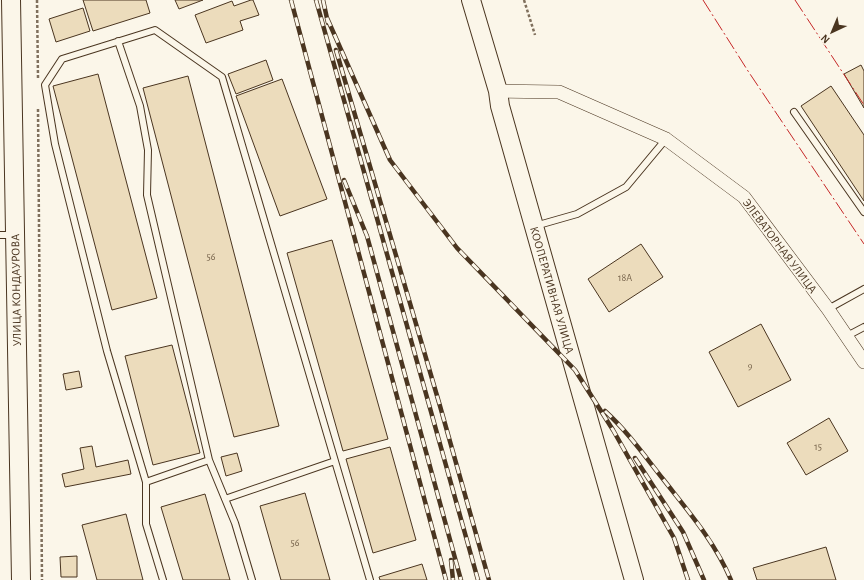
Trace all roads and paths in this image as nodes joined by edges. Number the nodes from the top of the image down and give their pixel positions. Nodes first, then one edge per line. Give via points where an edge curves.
1 (11, 0) edge
2 (37, 0) edge
3 (471, 0) edge
4 (524, 0) edge
5 (535, 35) dead end
6 (118, 41) junction
7 (38, 80) dead end
8 (498, 91) junction
9 (38, 103) dead end
10 (794, 112) dead end
11 (666, 138) junction
12 (864, 212) edge
13 (534, 226) junction
14 (8, 235) edge
15 (864, 289) edge
16 (828, 309) junction
17 (864, 327) edge
18 (847, 336) junction
19 (864, 362) edge
20 (209, 460) junction
21 (335, 461) junction
22 (146, 482) junction
23 (225, 499) junction
24 (21, 580) edge
25 (42, 580) edge
26 (163, 580) edge
27 (252, 580) edge
28 (370, 580) edge
29 (634, 580) edge

1 - 14 main road, УЛИЦА КОНДАУРОВА
2 - 7 path
3 - 8 main road, КООПЕРАТИВНАЯ УЛИЦА
4 - 5 path
6 - 20 lane via 140,106 148,150 146,195
6 - 21 lane via 155,30 222,77
6 - 22 lane via 62,59 45,85 54,144 107,351
8 - 11 street, ЭЛЕВАТОРНАЯ УЛИЦА via 559,92
8 - 13 main road, КООПЕРАТИВНАЯ УЛИЦА
9 - 25 path
10 - 12 lane
11 - 13 lane via 626,187 578,214
11 - 16 street, ЭЛЕВАТОРНАЯ УЛИЦА via 744,197
13 - 29 main road, КООПЕРАТИВНАЯ УЛИЦА
14 - 24 main road, УЛИЦА КОНДАУРОВА
15 - 16 lane
16 - 18 street, ЭЛЕВАТОРНАЯ УЛИЦА
17 - 18 lane
18 - 19 street, ЭЛЕВАТОРНАЯ УЛИЦА
20 - 22 lane
20 - 23 lane
21 - 23 lane
21 - 28 lane
22 - 26 lane via 146,524
23 - 27 lane

